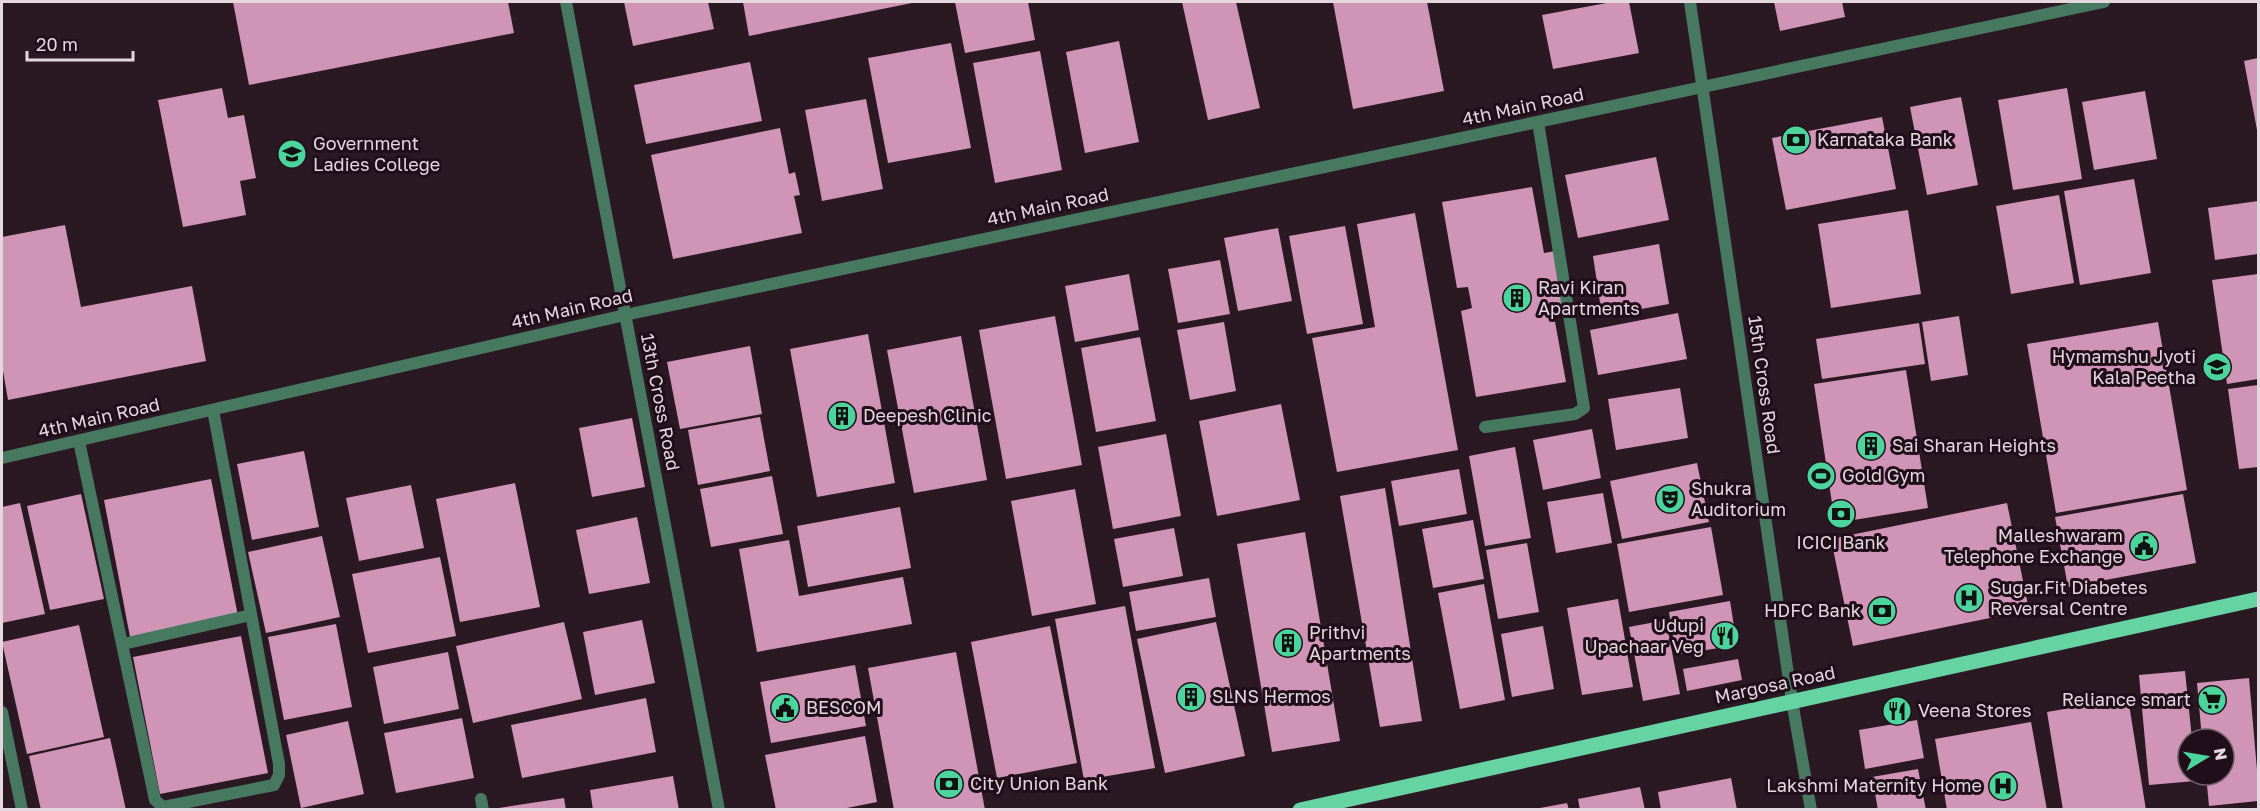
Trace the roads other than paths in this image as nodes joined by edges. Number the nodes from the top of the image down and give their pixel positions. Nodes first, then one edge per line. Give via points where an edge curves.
1 (566, 2) edge
2 (1690, 2) edge
3 (2104, 2) edge
4 (1703, 87) junction
5 (1538, 122) junction
6 (625, 315) junction
7 (213, 410) junction
8 (1485, 427) dead end
9 (79, 441) junction
10 (2, 458) edge
11 (2259, 599) edge
12 (251, 615) junction
13 (123, 644) junction
14 (1792, 701) junction
15 (2, 712) edge
16 (22, 810) edge
17 (719, 810) edge
18 (1300, 810) edge
19 (1811, 810) edge

1 - 6 street, 13th Cross Road
2 - 4 street, 15th Cross Road
3 - 4 street, 4th Main Road
4 - 5 street, 4th Main Road
4 - 14 street, 15th Cross Road
5 - 6 street, 4th Main Road
5 - 8 street via 1584,408 1575,414
6 - 7 street, 4th Main Road
6 - 17 street, 13th Cross Road
7 - 9 street, 4th Main Road
7 - 12 street
9 - 10 street, 4th Main Road
9 - 13 street
11 - 14 main road, Margosa Road
12 - 13 street
12 - 13 street via 279,764 274,785 161,807 155,800
14 - 18 main road, Margosa Road
14 - 19 street, 15th Cross Road
15 - 16 street

